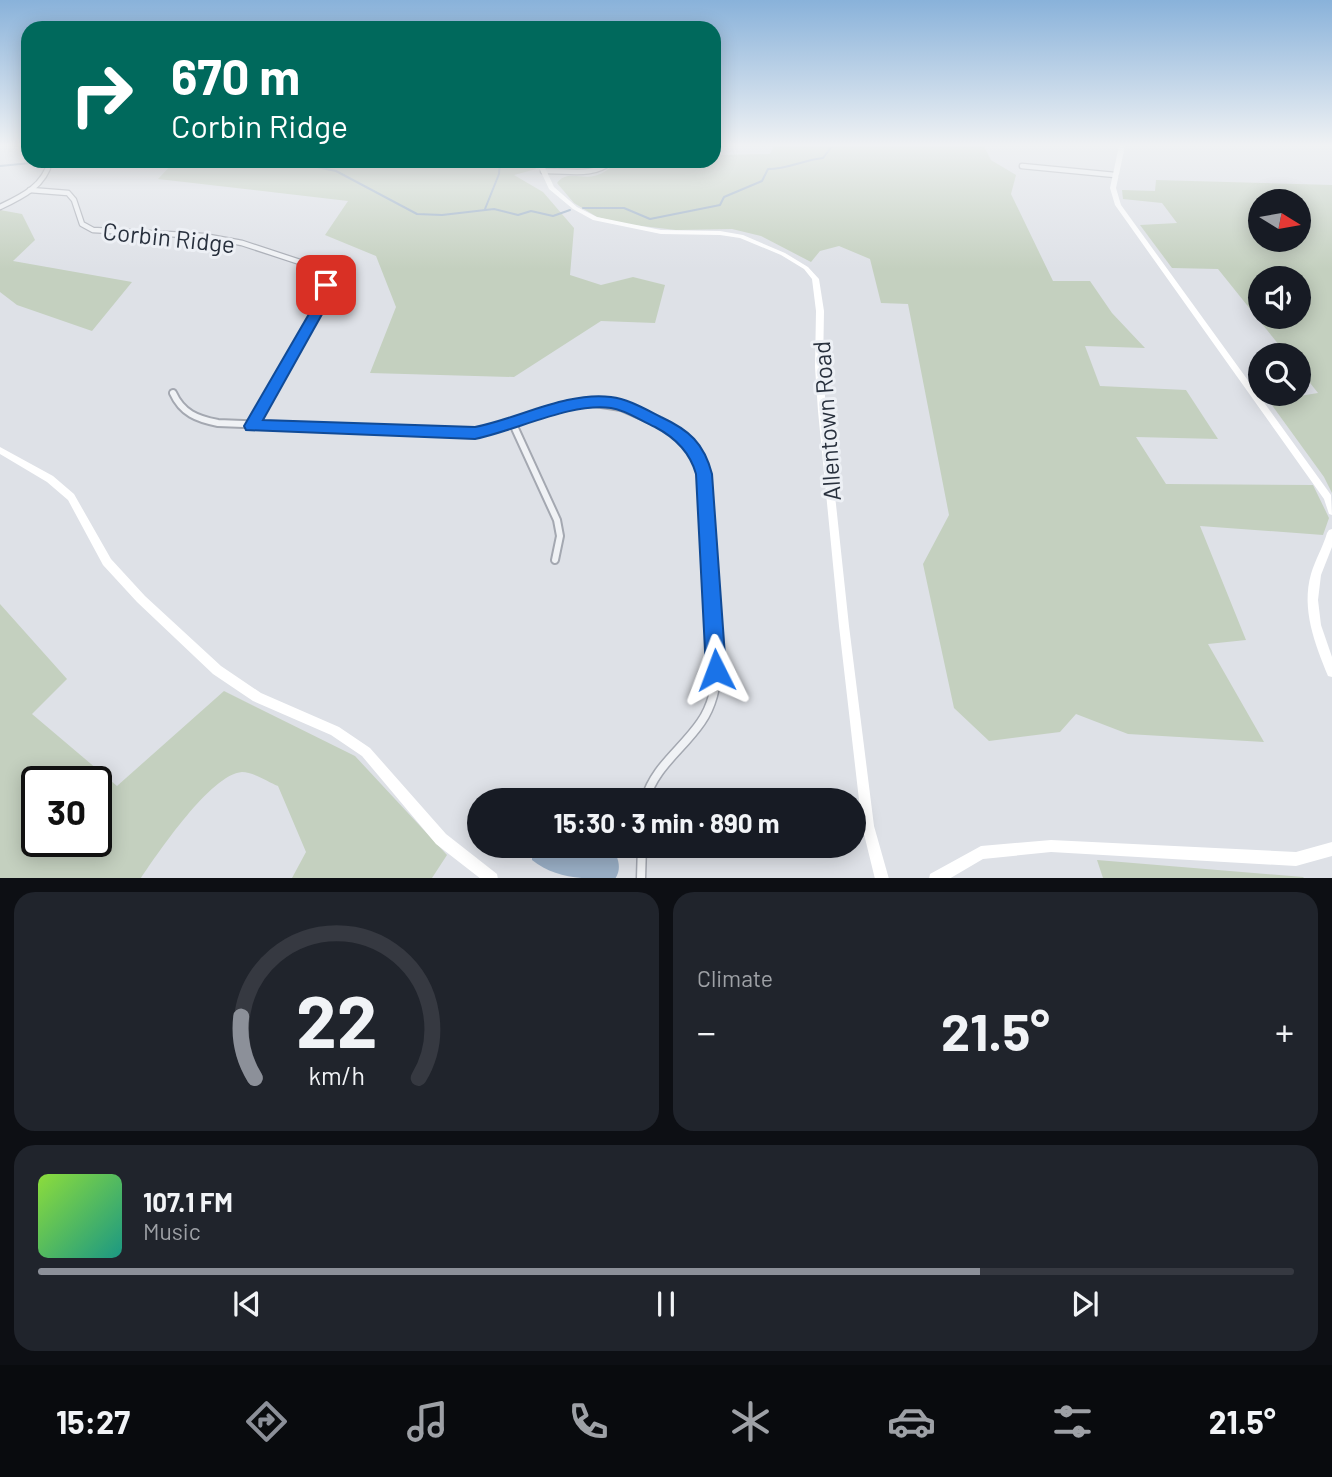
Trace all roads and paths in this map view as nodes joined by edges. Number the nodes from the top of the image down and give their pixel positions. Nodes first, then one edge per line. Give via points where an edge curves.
1 (33, 187) edge
2 (551, 187) edge
3 (1114, 187) edge
4 (30, 190) junction
5 (0, 207) edge
6 (173, 393) dead end
7 (513, 424) junction
8 (252, 426) junction
9 (0, 450) edge
10 (1332, 511) edge
11 (1332, 533) edge
12 (555, 560) dead end
13 (1332, 672) edge
14 (649, 788) edge
15 (1332, 849) edge
16 (642, 858) edge
17 (492, 878) edge
18 (642, 878) edge
19 (882, 878) edge
20 (935, 878) edge

1 - 4 street
2 - 19 street, Allentown Road via 595,219 643,230 741,236 783,254 816,279 822,411 844,626 868,826
3 - 10 street via 1114,197 1125,217 1328,498
4 - 5 street
4 - 8 street, Corbin Ridge via 68,194 82,224 93,230 223,238 288,257 320,273 326,285 324,298
6 - 8 street via 177,405 191,416
7 - 8 street via 475,433
7 - 12 street via 557,520 560,536
7 - 14 street via 573,404 612,402 674,430 699,454 709,520 716,690 701,724 655,771
9 - 17 street via 71,497 107,562 217,670 257,697 335,731 366,752 441,839
11 - 13 street via 1311,600 1315,629
15 - 20 street via 1296,859 1051,846 981,853
16 - 18 street

